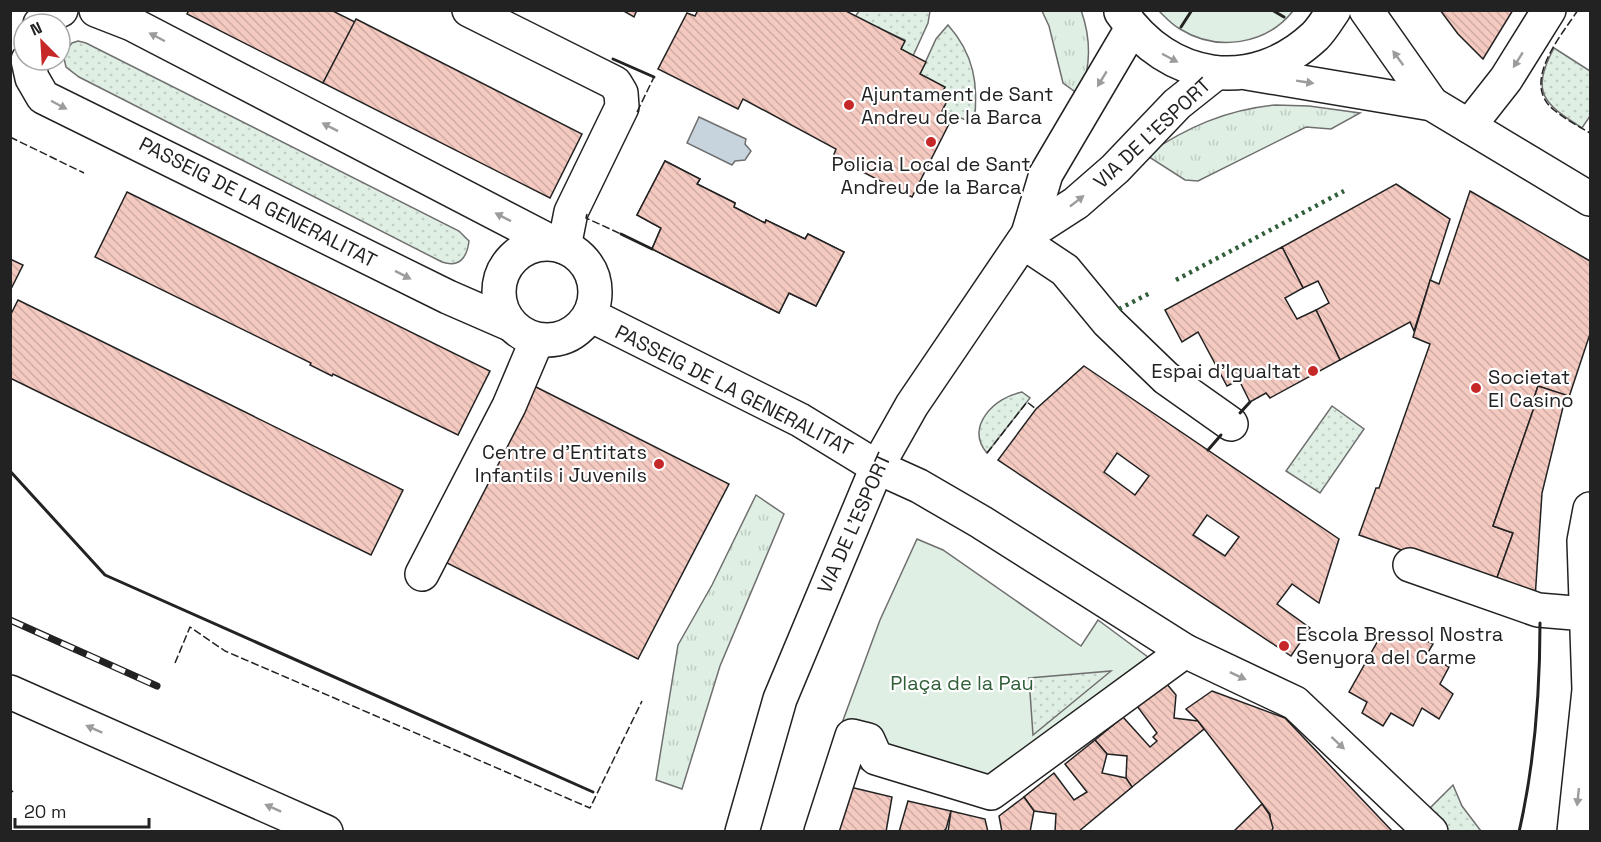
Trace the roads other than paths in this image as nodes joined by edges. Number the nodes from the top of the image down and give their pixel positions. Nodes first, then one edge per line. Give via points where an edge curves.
1 (96, 10) edge
2 (469, 10) edge
3 (1334, 10) edge
4 (1366, 10) edge
5 (1549, 10) edge
6 (1126, 20) edge
7 (31, 72) edge
8 (1231, 73) junction
9 (1432, 104) junction
10 (1469, 126) junction
11 (1590, 199) edge
12 (1026, 238) junction
13 (560, 246) junction
14 (590, 315) junction
15 (523, 332) junction
16 (1231, 424) dead end
17 (877, 467) junction
18 (1590, 509) edge
19 (1410, 565) dead end
20 (422, 574) dead end
21 (1586, 614) junction
22 (1185, 651) junction
23 (10, 692) edge
24 (326, 831) edge
25 (742, 831) edge
26 (821, 831) edge
27 (1431, 831) edge
28 (1574, 831) edge

13 -> 1 street via 132,24
2 - 13 street via 615,83 621,93 622,107 571,212
3 - 8 street via 1316,35 1287,58
9 -> 4 street
5 -> 10 street via 1506,79
6 -> 8 street via 1155,51 1184,66
6 -> 12 street, VIA DE L'ESPORT via 1046,174
7 -> 15 street, PASSEIG DE LA GENERALITAT via 43,97
8 -> 9 street
12 -> 8 street, VIA DE L'ESPORT via 1115,170 1177,104
9 - 10 street
10 - 11 street
12 - 16 street via 1065,270 1108,322 1166,378
12 - 17 street, VIA DE L'ESPORT via 912,405
13 - 14 street via 582,258 590,270 595,301
13 - 15 street via 540,244 526,248 504,268 498,297
14 - 15 street via 580,328 552,340
14 - 17 street, PASSEIG DE LA GENERALITAT via 800,420
15 - 20 street via 508,406
17 - 22 street via 981,522
17 - 25 street, VIA DE L'ESPORT via 780,699
18 - 21 street via 1584,541
19 - 21 street via 1538,610
21 -> 28 street via 1589,690
22 - 26 street via 991,793 876,758 868,740 852,736
22 -> 27 street via 1295,703
24 -> 23 street

